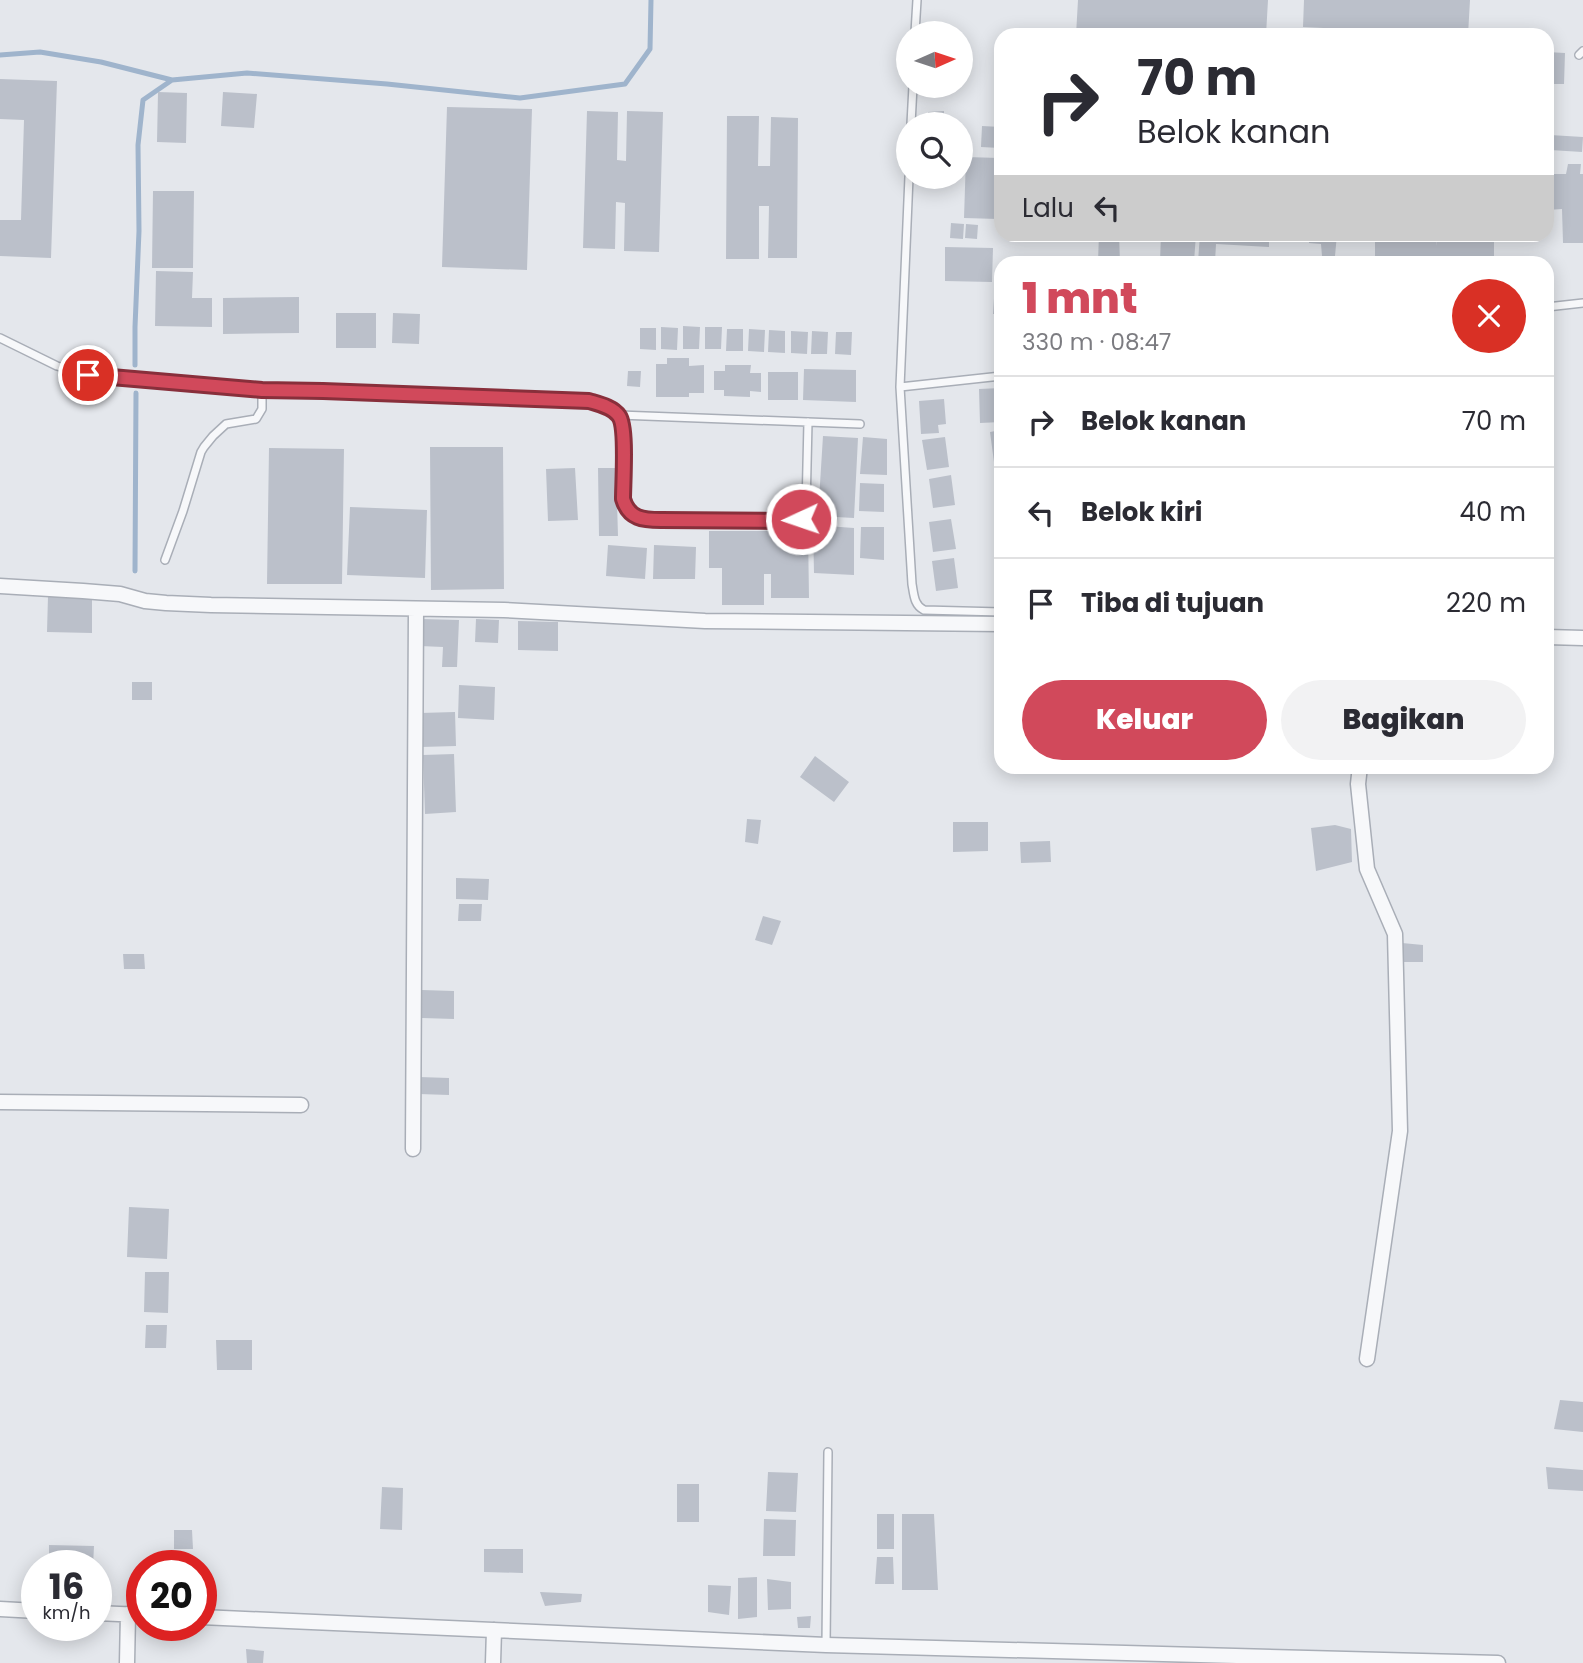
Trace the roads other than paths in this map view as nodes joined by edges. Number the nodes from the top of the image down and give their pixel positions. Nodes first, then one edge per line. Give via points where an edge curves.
1 (917, 0) edge
2 (916, 21) edge
3 (908, 189) edge
4 (1583, 303) edge
5 (1554, 306) edge
6 (0, 338) edge
7 (994, 377) edge
8 (900, 387) junction
9 (262, 390) junction
10 (619, 415) junction
11 (808, 422) junction
12 (860, 424) dead end
13 (165, 560) dead end
14 (0, 586) edge
15 (416, 610) junction
16 (994, 612) edge
17 (994, 624) edge
18 (1554, 637) edge
19 (1583, 638) edge
20 (1359, 774) edge
21 (0, 1102) edge
22 (301, 1105) dead end
23 (413, 1149) dead end
24 (1367, 1359) dead end
25 (828, 1451) dead end
26 (0, 1609) edge
27 (21, 1610) edge
28 (217, 1618) edge
29 (494, 1630) junction
30 (131, 1641) edge
31 (826, 1645) junction
32 (127, 1663) edge
33 (493, 1663) edge
34 (1498, 1663) edge

1 - 2 lane
3 - 8 lane
4 - 5 lane
6 - 9 lane via 57,366 88,375
7 - 8 lane
8 - 16 lane via 912,584 918,607 934,612
9 - 10 lane via 589,401
9 - 13 lane via 262,409 256,419 226,424 201,452
10 - 11 lane
10 - 11 lane via 625,505 639,519 661,520 801,519 806,508
11 - 12 lane
14 - 15 street via 83,590 166,603
15 - 17 street via 705,621
15 - 23 street
18 - 19 street
20 - 24 street via 1367,869 1395,934 1401,1130
21 - 22 street
25 - 31 lane
26 - 27 street
28 - 29 street
29 - 31 street
29 - 33 street
30 - 32 street
31 - 34 street

